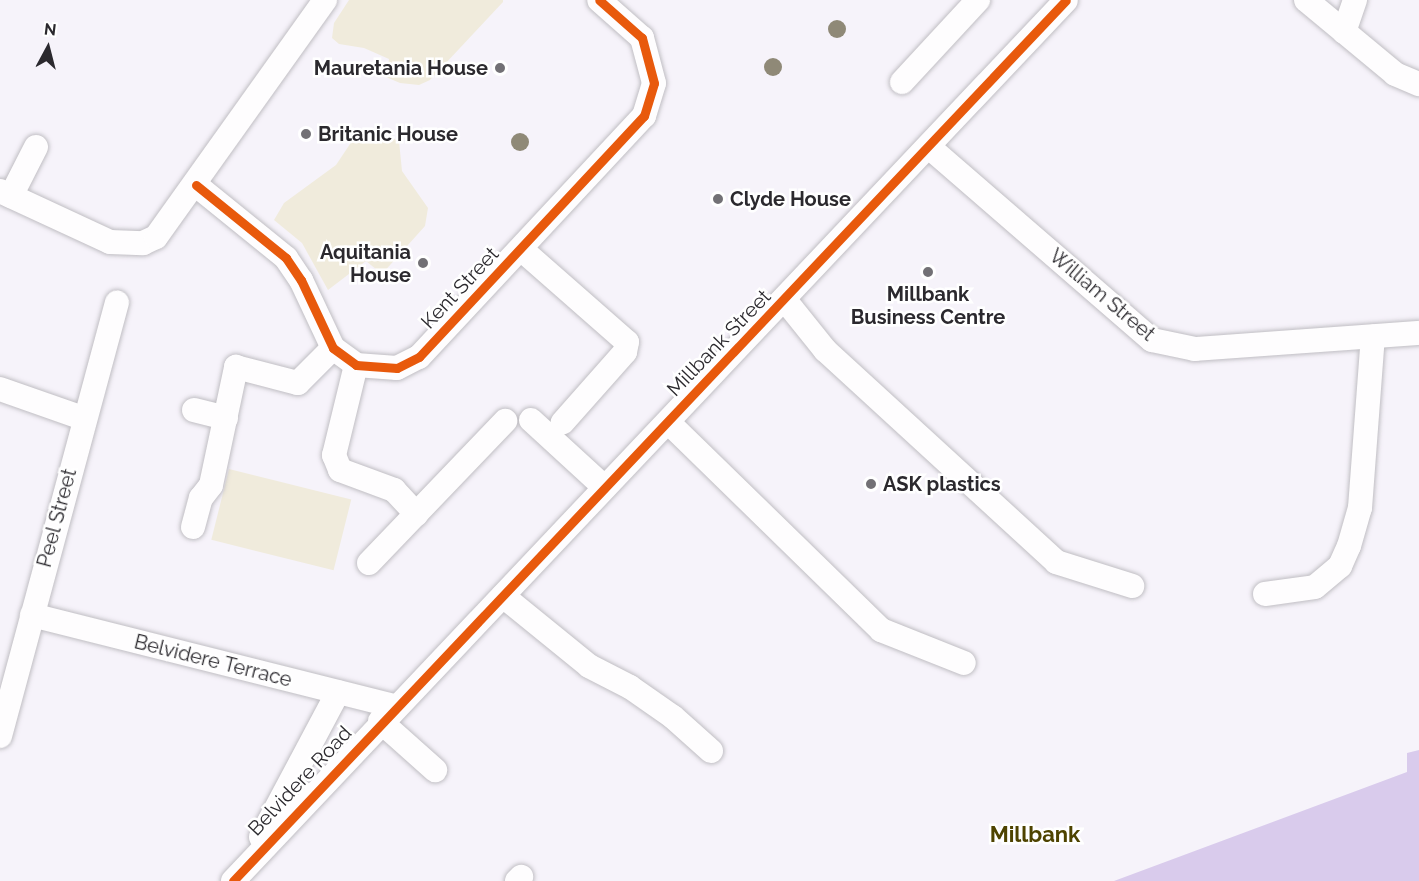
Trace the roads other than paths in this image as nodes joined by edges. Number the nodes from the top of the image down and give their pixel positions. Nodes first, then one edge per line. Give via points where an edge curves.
1 (326, 0) edge
2 (598, 0) edge
3 (978, 0) edge
4 (1066, 0) edge
5 (1306, 0) edge
6 (1355, 0) edge
7 (1344, 32) junction
8 (902, 82) dead end
9 (1419, 84) edge
10 (36, 147) dead end
11 (929, 147) junction
12 (196, 185) junction
13 (5, 194) edge
14 (521, 249) junction
15 (785, 300) junction
16 (117, 302) dead end
17 (1419, 333) edge
18 (1373, 336) junction
19 (333, 348) junction
20 (356, 366) junction
21 (0, 389) edge
22 (194, 410) dead end
23 (83, 418) junction
24 (226, 418) junction
25 (531, 420) dead end
26 (505, 421) dead end
27 (563, 422) dead end
28 (668, 422) junction
29 (604, 487) junction
30 (416, 514) junction
31 (194, 527) dead end
32 (369, 563) dead end
33 (1132, 586) dead end
34 (1265, 594) dead end
35 (503, 596) junction
36 (32, 615) junction
37 (964, 663) dead end
38 (338, 692) junction
39 (387, 714) junction
40 (0, 736) edge
41 (711, 752) dead end
42 (435, 770) dead end
43 (239, 873) edge

1 - 12 street
2 - 14 street, Kent Street via 642,38 654,83 644,116
3 - 8 street
4 - 11 street, Millbank Street
5 - 7 street
6 - 7 street
7 - 9 street via 1395,74
10 - 13 street
11 - 15 street, Millbank Street
11 - 18 street, William Street via 1152,340 1195,349
12 - 13 street via 156,237 130,244 110,242
12 - 19 street via 286,258 301,280
14 - 20 street, Kent Street via 420,357 397,368
14 - 27 street via 627,342 626,352
15 - 28 street, Millbank Street
15 - 33 street via 825,350 1056,562
16 - 23 street, Peel Street
17 - 18 street, William Street
18 - 34 street via 1360,508 1349,546 1340,566 1315,587
19 - 20 street
19 - 24 street via 298,383 236,367
20 - 30 street via 336,437 334,455 340,470 394,490
21 - 23 street
22 - 24 street
23 - 36 street, Peel Street
24 - 31 street via 211,485 201,498
25 - 29 street
26 - 30 street
28 - 29 street, Millbank Street
28 - 37 street via 881,630
29 - 35 street, Millbank Street
30 - 32 street
35 - 39 street, Millbank Street
35 - 41 street via 589,666 630,687 673,717
36 - 38 street, Belvidere Terrace
36 - 40 street, Peel Street
38 - 39 street, Belvidere Terrace
38 - 43 street, Belvidere Road
39 - 42 street
39 - 43 street, Belvidere Road

